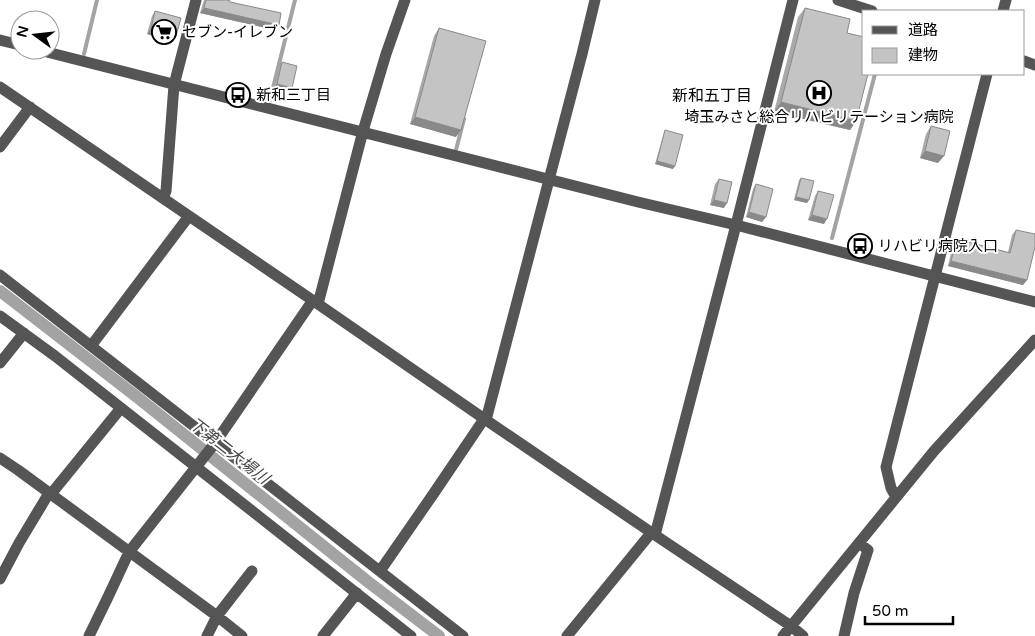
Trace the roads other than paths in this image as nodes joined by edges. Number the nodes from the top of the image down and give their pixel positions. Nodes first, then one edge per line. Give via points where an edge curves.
1 (196, 0) edge
2 (405, 0) edge
3 (595, 0) edge
4 (793, 0) edge
5 (838, 0) edge
6 (869, 10) edge
7 (60, 55) edge
8 (986, 75) edge
9 (174, 85) junction
10 (0, 87) edge
11 (30, 107) junction
12 (362, 131) junction
13 (0, 147) edge
14 (549, 178) junction
15 (163, 198) junction
16 (189, 216) junction
17 (736, 225) junction
18 (0, 275) edge
19 (935, 277) junction
20 (316, 302) junction
21 (1035, 302) edge
22 (0, 316) edge
23 (24, 333) junction
24 (1035, 340) edge
25 (91, 346) junction
26 (0, 363) edge
27 (121, 408) junction
28 (485, 420) junction
29 (215, 443) junction
30 (0, 458) edge
31 (196, 467) junction
32 (50, 494) junction
33 (896, 497) junction
34 (653, 534) junction
35 (859, 543) junction
36 (129, 552) junction
37 (252, 571) dead end
38 (380, 571) junction
39 (0, 579) edge
40 (357, 593) junction
41 (217, 616) junction
42 (792, 626) junction
43 (89, 636) edge
44 (207, 636) edge
45 (242, 636) edge
46 (323, 636) edge
47 (411, 636) edge
48 (463, 636) edge
49 (567, 636) edge
50 (783, 636) edge
51 (803, 636) edge
52 (844, 636) edge

1 - 9 street
2 - 12 street
3 - 14 street
4 - 17 street
5 - 6 street
7 - 9 street
8 - 19 street
9 - 12 street
9 - 15 street
10 - 11 street
11 - 13 street
11 - 15 street
12 - 14 street
12 - 20 street
14 - 17 street
14 - 28 street
15 - 16 street
16 - 20 street
16 - 25 street
17 - 19 street
17 - 34 street
18 - 25 street
19 - 21 street
19 - 33 street via 886,467
20 - 28 street
20 - 29 street
22 - 23 street
23 - 26 street
23 - 27 street
24 - 33 street
25 - 29 street
27 - 31 street
27 - 32 street
28 - 34 street
28 - 38 street
29 - 31 street
29 - 38 street
30 - 32 street
31 - 36 street
31 - 40 street
32 - 36 street
32 - 39 street
33 - 35 street
34 - 42 street
34 - 49 street
35 - 42 street
35 - 52 street via 868,550
36 - 41 street
36 - 43 street
37 - 41 street
38 - 48 street
40 - 46 street
40 - 47 street
41 - 44 street
41 - 45 street
42 - 50 street
42 - 51 street

